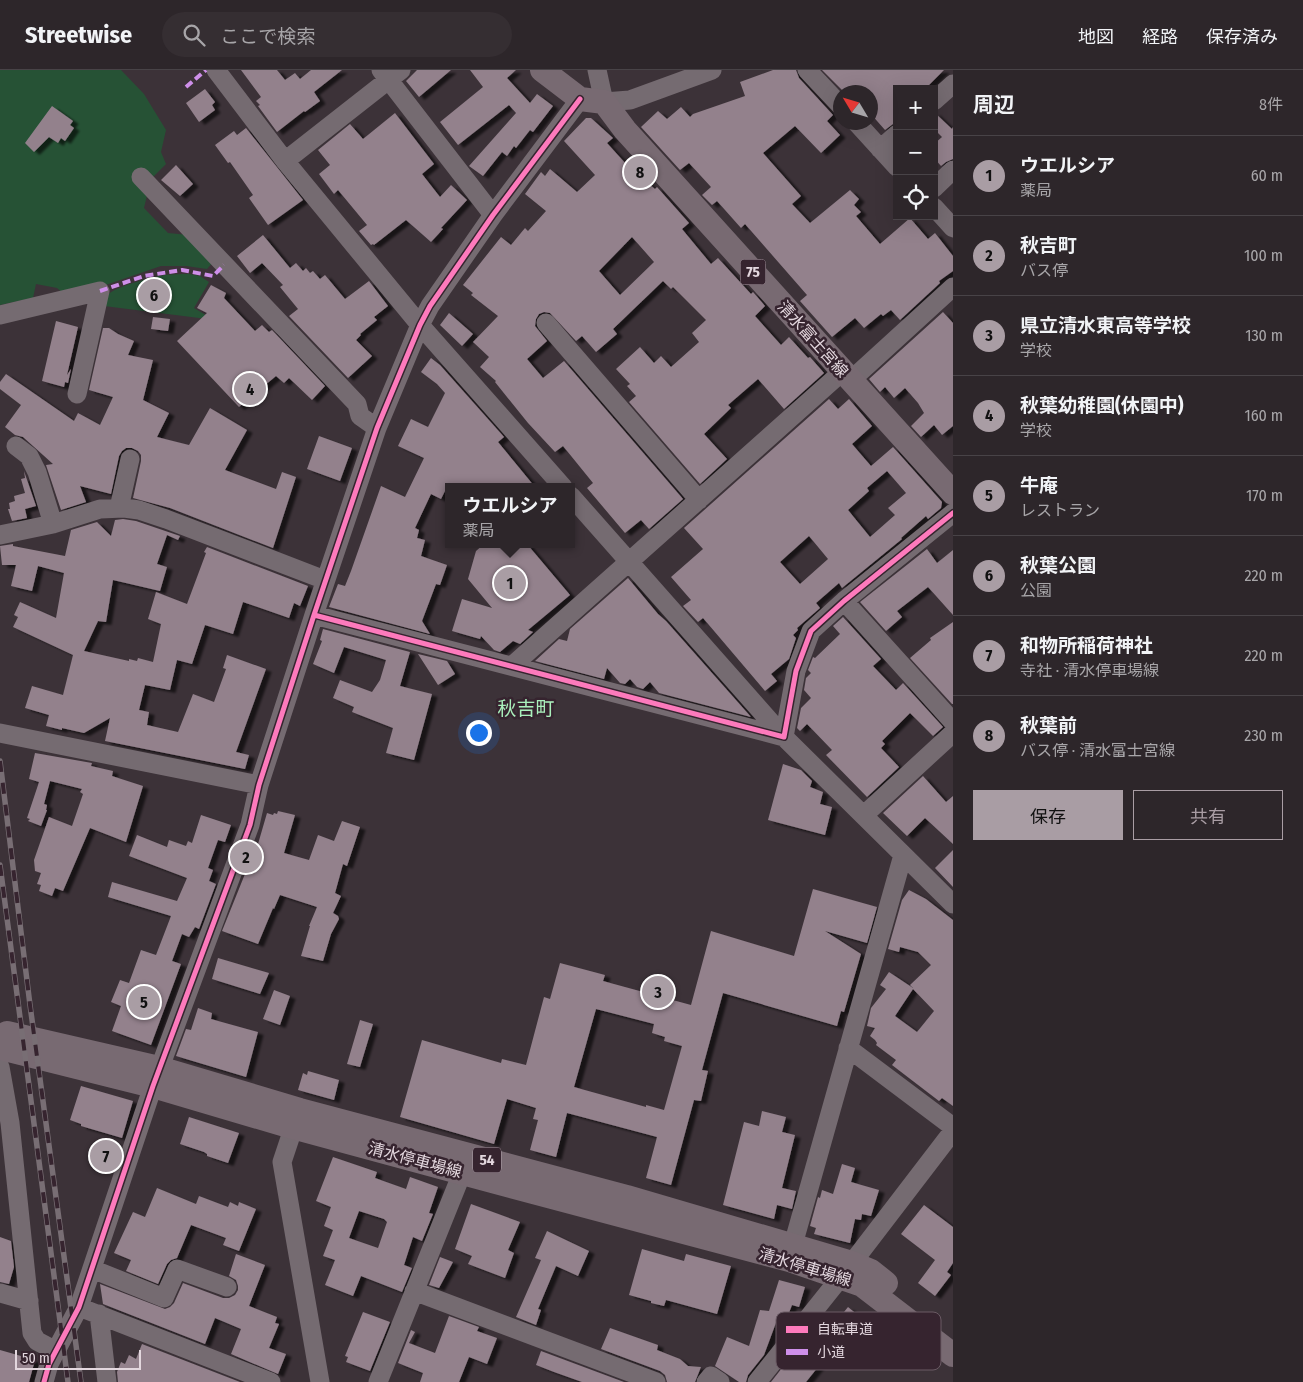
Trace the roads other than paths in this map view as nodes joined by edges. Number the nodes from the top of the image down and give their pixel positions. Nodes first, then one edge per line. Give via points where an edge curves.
1 (216, 70) edge
2 (542, 70) edge
3 (597, 70) edge
4 (712, 70) edge
5 (807, 70) edge
6 (390, 73) edge
7 (953, 84) edge
8 (938, 97) edge
9 (833, 98) edge
10 (580, 99) junction
11 (604, 102) junction
12 (863, 130) edge
13 (893, 138) edge
14 (880, 149) junction
15 (285, 161) junction
16 (893, 163) edge
17 (953, 170) edge
18 (141, 177) dead end
19 (938, 184) edge
20 (938, 211) edge
21 (493, 215) junction
22 (953, 228) edge
23 (953, 287) edge
24 (0, 315) edge
25 (546, 323) dead end
26 (420, 325) junction
27 (846, 376) junction
28 (77, 394) dead end
29 (377, 428) junction
30 (16, 446) dead end
31 (130, 459) dead end
32 (559, 483) edge
33 (953, 493) edge
34 (699, 500) junction
35 (575, 501) edge
36 (119, 508) junction
37 (953, 513) edge
38 (53, 524) junction
39 (0, 534) edge
40 (629, 562) junction
41 (326, 580) junction
42 (844, 602) junction
43 (314, 615) junction
44 (512, 666) junction
45 (953, 722) edge
46 (0, 733) edge
47 (953, 733) edge
48 (784, 737) junction
49 (259, 785) junction
50 (864, 815) junction
51 (903, 855) junction
52 (953, 904) edge
53 (0, 1032) edge
54 (0, 1048) edge
55 (848, 1048) junction
56 (0, 1067) edge
57 (156, 1077) junction
58 (296, 1118) junction
59 (5, 1122) edge
60 (953, 1129) edge
61 (462, 1174) junction
62 (791, 1253) junction
63 (92, 1269) junction
64 (846, 1270) junction
65 (227, 1287) dead end
66 (414, 1291) junction
67 (0, 1292) edge
68 (28, 1301) junction
69 (80, 1307) junction
70 (813, 1312) edge
71 (897, 1312) edge
72 (924, 1312) edge
73 (99, 1314) junction
74 (941, 1326) edge
75 (953, 1335) edge
76 (941, 1346) edge
77 (56, 1351) junction
78 (953, 1355) edge
79 (776, 1358) edge
80 (227, 1374) edge
81 (44, 1382) edge
82 (107, 1382) edge
83 (271, 1382) edge
84 (320, 1382) edge
85 (378, 1382) edge
86 (656, 1382) edge
87 (706, 1382) edge
88 (720, 1382) edge
89 (757, 1382) edge

1 - 15 street
2 - 10 main road
3 - 11 street
4 - 11 street via 630,100
5 - 9 street
6 - 15 street
6 - 21 street
7 - 8 street
10 - 11 main road
10 - 21 street
11 - 27 main road, 清水富士宮線 / 75 via 625,130
12 - 14 street
13 - 14 street
14 - 16 street
15 - 26 street
17 - 19 street
18 - 29 street via 357,404 360,416
20 - 22 street
21 - 26 street
23 - 27 street
24 - 28 street via 100,291
25 - 34 street
26 - 29 street
26 - 32 street
27 - 33 main road, 清水富士宮線 / 75
27 - 34 street
29 - 41 street
30 - 38 street via 29,456 37,472
31 - 36 street
34 - 40 street
35 - 40 street
36 - 38 street via 100,509
36 - 41 street via 166,518
37 - 42 street
38 - 39 street
40 - 44 street
40 - 48 street
41 - 43 street
42 - 45 street
42 - 48 street via 811,631 796,671
43 - 44 street
43 - 49 street
44 - 48 street
46 - 49 street
47 - 50 street
48 - 50 street
49 - 57 street via 250,825
50 - 51 street
51 - 52 street
51 - 55 street
53 - 57 main road, 清水停車場線 / 54
54 - 57 main road, 清水停車場線 / 54
55 - 60 street
55 - 62 street
56 - 59 street
57 - 58 main road, 清水停車場線 / 54
57 - 63 street
58 - 61 main road, 清水停車場線 / 54
58 - 62 main road, 清水停車場線 / 54 via 627,1198
58 - 84 street via 282,1162
59 - 68 street
60 - 64 street
61 - 62 main road, 清水停車場線 / 54
61 - 66 street
62 - 64 main road, 清水停車場線 / 54
63 - 65 street via 164,1298 177,1269
63 - 69 street
64 - 70 street
64 - 71 main road, 清水停車場線 / 54
64 - 72 main road, 清水停車場線 / 54 via 871,1271
66 - 85 street
66 - 86 street
67 - 68 street
68 - 77 street via 32,1333 37,1341
69 - 73 street
69 - 77 street
73 - 80 street
73 - 82 street
74 - 75 main road, 清水停車場線 / 54
76 - 78 main road, 清水停車場線 / 54
77 - 81 street
79 - 89 street
80 - 83 street
87 - 88 street via 711,1376

